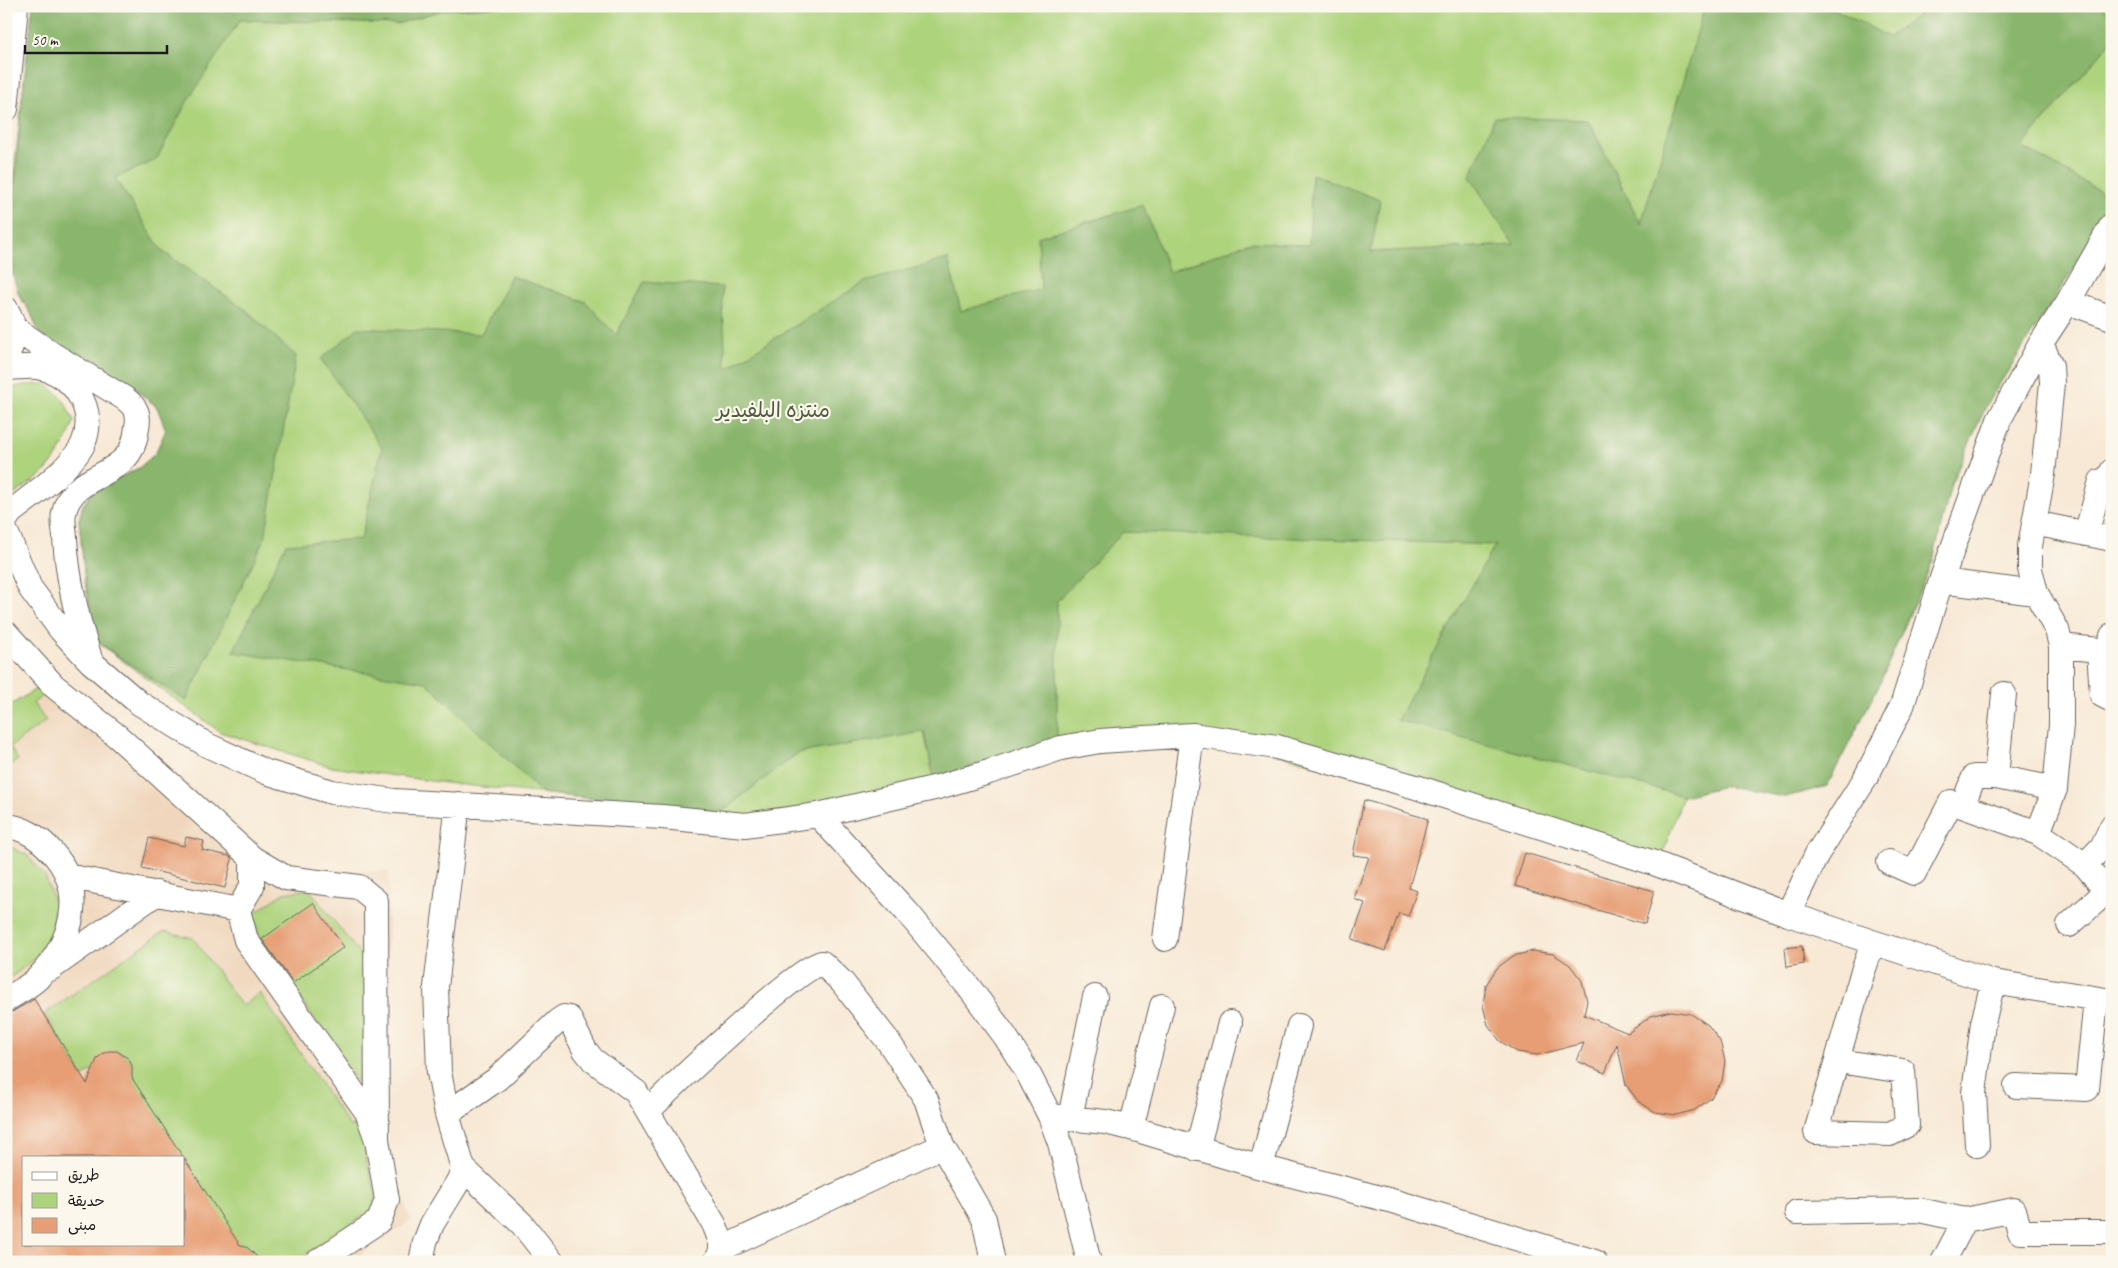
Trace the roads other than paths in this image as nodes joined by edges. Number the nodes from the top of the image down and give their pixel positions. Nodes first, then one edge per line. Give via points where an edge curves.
1 (16, 6) edge
2 (6, 109) edge
3 (2112, 225) edge
4 (2068, 302) junction
5 (2112, 318) edge
6 (10, 319) edge
7 (2041, 343) junction
8 (6, 358) edge
9 (6, 368) edge
10 (2112, 471) edge
11 (6, 519) edge
12 (2034, 523) junction
13 (6, 532) edge
14 (2086, 534) junction
15 (2112, 538) edge
16 (1941, 581) junction
17 (2036, 593) junction
18 (6, 633) edge
19 (2105, 643) edge
20 (2061, 646) junction
21 (90, 662) junction
22 (2004, 694) dead end
23 (2112, 700) edge
24 (1192, 735) junction
25 (1996, 777) junction
26 (2055, 789) junction
27 (458, 804) junction
28 (1962, 806) junction
29 (818, 815) junction
30 (6, 826) edge
31 (2112, 826) edge
32 (2038, 833) junction
33 (252, 858) junction
34 (1889, 862) dead end
35 (2085, 865) junction
36 (67, 876) junction
37 (157, 893) junction
38 (238, 910) junction
39 (1788, 914) junction
40 (2070, 925) dead end
41 (1165, 939) dead end
42 (1873, 943) junction
43 (37, 979) junction
44 (1993, 982) junction
45 (1095, 997) dead end
46 (6, 1000) edge
47 (2104, 1000) edge
48 (1162, 1006) dead end
49 (1230, 1022) dead end
50 (1299, 1026) dead end
51 (1838, 1061) dead end
52 (2016, 1086) dead end
53 (648, 1111) junction
54 (448, 1114) junction
55 (1060, 1117) junction
56 (1130, 1128) junction
57 (377, 1140) junction
58 (1977, 1145) dead end
59 (942, 1146) junction
60 (1197, 1149) junction
61 (1261, 1167) junction
62 (463, 1168) junction
63 (1797, 1212) dead end
64 (1965, 1220) junction
65 (2112, 1232) edge
66 (718, 1255) edge
67 (1553, 1256) edge
68 (1585, 1260) edge
69 (317, 1262) edge
70 (421, 1262) edge
71 (552, 1262) edge
72 (993, 1262) edge
73 (1089, 1262) edge
74 (1943, 1262) edge

1 - 2 street
3 - 4 street
4 - 5 street
4 - 7 street
6 - 8 street via 13,346
6 - 21 street via 52,354 133,404 138,415 135,441 124,459 82,484 73,493 64,513 67,573
7 - 12 street via 2051,366 2052,383 2043,474
7 - 16 street via 1999,420
9 - 11 street via 37,367 69,381 81,396 88,418 83,444 66,466
10 - 14 street via 2106,483 2101,481
12 - 14 street
12 - 17 street via 2030,568
13 - 21 street via 30,588
14 - 15 street
16 - 17 street
16 - 39 street via 1902,706 1886,741 1848,809 1817,854
17 - 20 street via 2057,630
18 - 33 street via 54,686 117,736
19 - 20 street
19 - 23 street via 2102,695
20 - 26 street via 2061,725
21 - 27 street via 140,703 207,745 266,772 332,792 394,801
22 - 25 street
24 - 29 street via 1100,741 1061,748 965,780
24 - 39 street via 1277,747 1416,787 1654,863
24 - 41 street
25 - 26 street
25 - 28 street via 1974,777
26 - 32 street
27 - 29 street via 746,825
27 - 54 street via 436,988 439,1072
28 - 32 street
28 - 34 street via 1951,802 1914,873
29 - 55 street via 907,912 968,986
30 - 36 street via 42,840 63,864
31 - 35 street via 2102,847
32 - 35 street
33 - 38 street via 252,886
33 - 57 street via 286,878 359,887 376,901
35 - 40 street via 2107,891
36 - 37 street
36 - 43 street via 73,893 71,924 58,953
37 - 38 street
37 - 43 street
38 - 57 street via 246,940 368,1112
39 - 42 street
42 - 44 street
42 - 51 street
43 - 46 street
44 - 47 street
44 - 58 street via 1983,1022 1974,1093
45 - 55 street
47 - 52 street via 2087,1089
48 - 56 street
49 - 60 street
50 - 61 street
53 - 54 street via 636,1092 593,1060 569,1018 564,1017 497,1079
53 - 59 street via 751,1016 810,967 822,963 842,982 888,1041 926,1099
53 - 66 street via 714,1224 721,1243
54 - 62 street
55 - 56 street
55 - 73 street via 1060,1143
56 - 60 street
57 - 69 street via 387,1200 380,1221
59 - 66 street
59 - 72 street via 984,1219
60 - 61 street
61 - 67 street via 1396,1202
62 - 70 street via 432,1224
62 - 71 street via 522,1224
63 - 64 street via 1919,1210
64 - 65 street via 2014,1210 2020,1232
64 - 74 street
67 - 68 street

